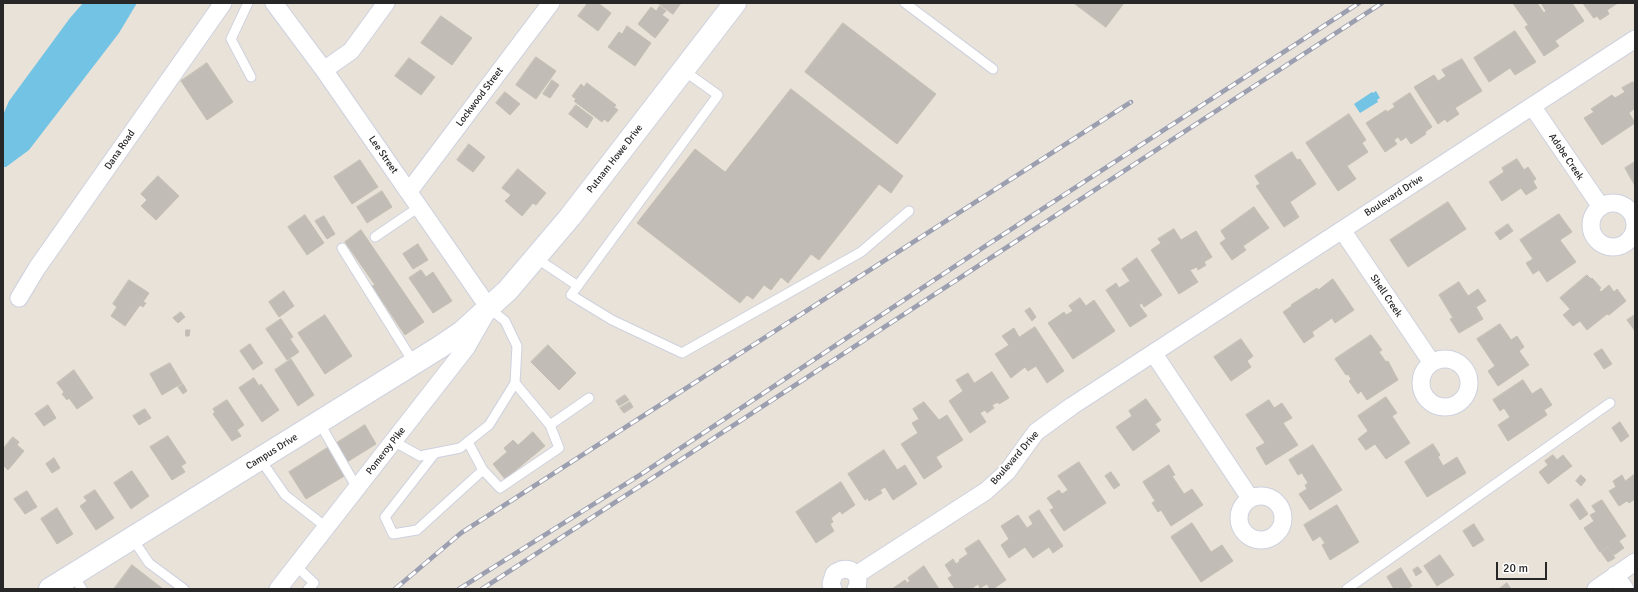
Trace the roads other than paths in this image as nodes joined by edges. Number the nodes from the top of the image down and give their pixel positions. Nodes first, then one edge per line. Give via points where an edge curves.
1 (223, 3) edge
2 (248, 3) edge
3 (274, 3) edge
4 (386, 3) edge
5 (551, 3) edge
6 (735, 3) edge
7 (905, 3) edge
8 (1635, 39) edge
9 (993, 69) dead end
10 (324, 70) junction
11 (683, 70) junction
12 (251, 77) dead end
13 (1532, 106) junction
14 (407, 190) junction
15 (419, 207) junction
16 (1601, 207) dead end
17 (909, 211) dead end
18 (1342, 230) junction
19 (375, 237) dead end
20 (342, 248) dead end
21 (536, 258) junction
22 (578, 286) junction
23 (19, 298) dead end
24 (489, 308) junction
25 (1154, 354) junction
26 (414, 363) junction
27 (1432, 363) dead end
28 (515, 383) junction
29 (589, 398) dead end
30 (1610, 403) dead end
31 (319, 422) junction
32 (550, 425) junction
33 (393, 441) junction
34 (468, 442) junction
35 (435, 453) junction
36 (260, 459) junction
37 (483, 470) junction
38 (357, 488) junction
39 (1250, 498) dead end
40 (326, 527) junction
41 (132, 538) junction
42 (1635, 562) edge
43 (296, 566) junction
44 (78, 582) edge
45 (856, 582) edge
46 (1620, 582) edge
47 (50, 589) edge
48 (184, 589) edge
49 (278, 589) edge
50 (308, 589) edge
51 (833, 589) edge
52 (1347, 589) edge
53 (1596, 589) edge

1 - 23 street, Dana Road via 37,268
2 - 12 lane via 231,39
3 - 10 street, Lee Street
4 - 10 street via 350,51
5 - 14 street, Lockwood Street via 413,186
6 - 11 street, Putnam Howe Drive
7 - 9 lane
8 - 13 street, Boulevard Drive
10 - 14 street, Lee Street
11 - 21 street, Putnam Howe Drive
11 - 22 lane via 718,95
13 - 16 street, Adobe Creek
13 - 18 street, Boulevard Drive
14 - 15 street, Lee Street
15 - 19 lane
15 - 24 street, Lee Street
17 - 22 lane via 861,252 682,353 612,320 571,295
18 - 25 street, Boulevard Drive
18 - 27 street, Shell Creek
20 - 26 lane
21 - 22 lane
21 - 24 street, Putnam Howe Drive
24 - 26 street, Campus Drive via 462,332
24 - 28 lane via 505,321 517,346
24 - 33 street, Pomeroy Pike via 466,348
25 - 39 street
25 - 45 street, Boulevard Drive via 1036,432 1007,472 986,491
26 - 31 street, Campus Drive
28 - 32 lane
28 - 34 lane via 489,425
29 - 32 lane
30 - 52 lane
31 - 36 street, Campus Drive
31 - 38 lane
32 - 37 lane via 559,448 500,488
33 - 35 lane via 420,456
33 - 38 street, Pomeroy Pike
34 - 35 lane via 460,448
34 - 37 lane
35 - 37 lane via 385,517 393,534 416,530
36 - 40 lane via 285,495
36 - 41 street, Campus Drive
38 - 40 street, Pomeroy Pike
40 - 43 street, Pomeroy Pike
41 - 44 street, Campus Drive
41 - 48 lane via 149,563
42 - 46 street
43 - 49 street, Pomeroy Pike
43 - 50 lane via 314,583
44 - 47 street, Campus Drive
45 - 51 street, Boulevard Drive via 848,569 838,571 831,579
46 - 53 street

